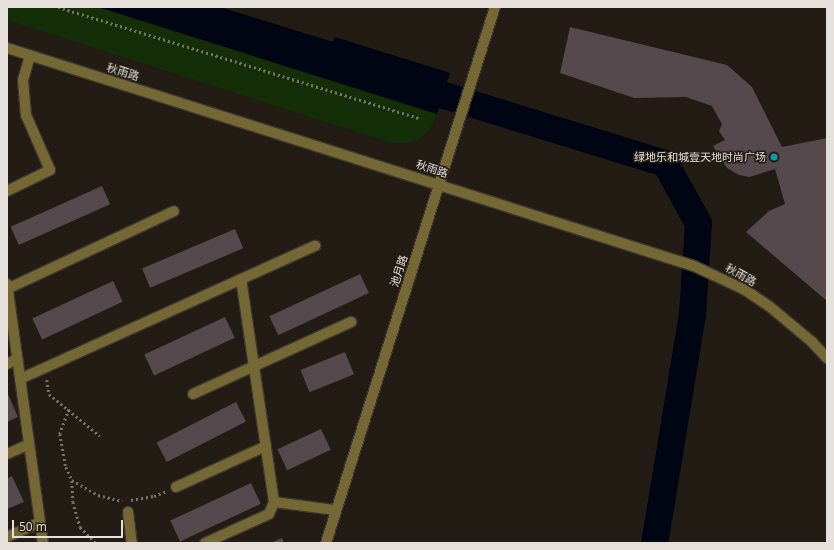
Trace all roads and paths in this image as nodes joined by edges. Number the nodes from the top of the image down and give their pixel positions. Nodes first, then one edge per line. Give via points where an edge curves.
1 (58, 7) edge
2 (495, 7) edge
3 (7, 48) edge
4 (30, 55) junction
5 (421, 119) dead end
6 (439, 184) junction
7 (7, 192) edge
8 (174, 211) dead end
9 (315, 246) dead end
10 (241, 279) junction
11 (7, 287) edge
12 (351, 322) dead end
13 (827, 358) edge
14 (17, 359) junction
15 (58, 362) junction
16 (7, 364) edge
17 (254, 366) junction
18 (20, 379) junction
19 (193, 394) dead end
20 (68, 409) junction
21 (100, 436) dead end
22 (29, 444) junction
23 (266, 446) junction
24 (7, 454) edge
25 (72, 480) junction
26 (176, 486) joint
27 (274, 502) junction
28 (335, 510) junction
29 (128, 512) dead end
30 (40, 522) junction
31 (7, 537) edge
32 (43, 543) edge
33 (96, 543) edge
34 (132, 543) edge
35 (205, 543) edge
36 (326, 543) edge

1 - 5 path
2 - 6 street, 池月路
3 - 4 street, 秋雨路
4 - 6 street, 秋雨路
4 - 7 street via 23,80 26,115 50,170
6 - 13 street, 秋雨路 via 667,256 721,277 769,306 807,337
6 - 28 street, 池月路
8 - 11 street
9 - 10 street
10 - 15 street
10 - 17 street
11 - 14 street
12 - 17 street
14 - 16 street
14 - 18 street
15 - 18 street
15 - 20 path via 46,381 49,394
17 - 19 street
17 - 23 street
18 - 22 street
20 - 21 path
20 - 25 path via 60,434 66,467
22 - 24 street
22 - 30 street
23 - 26 street
23 - 27 street
25 - 26 path via 98,495 123,501 154,496
25 - 33 path via 73,502 80,527
27 - 28 street
27 - 35 street via 270,514
28 - 36 street, 池月路
29 - 34 street
30 - 31 street
30 - 32 street

